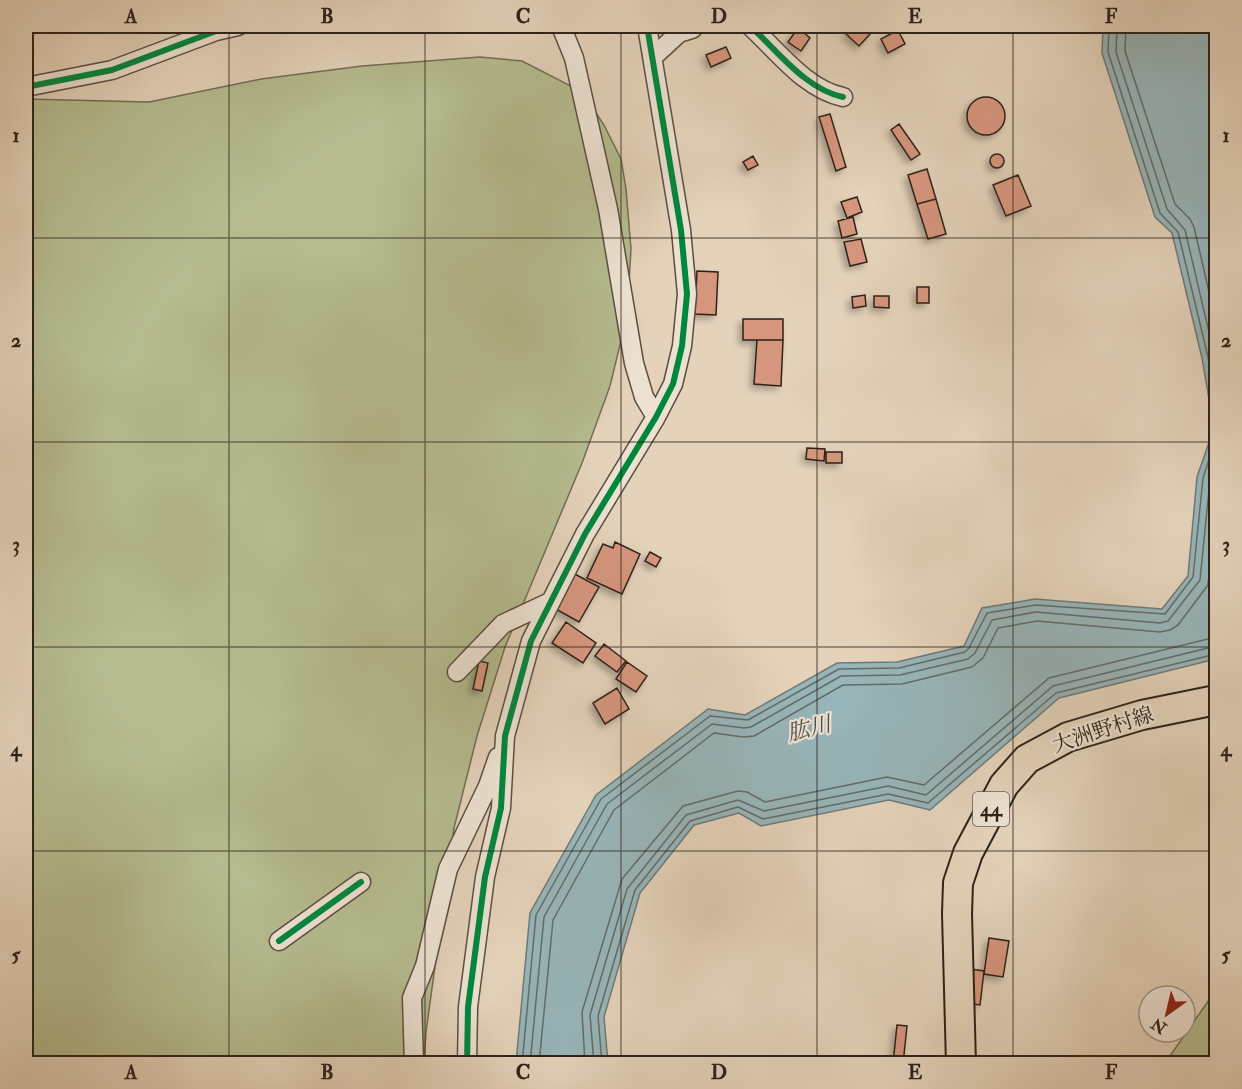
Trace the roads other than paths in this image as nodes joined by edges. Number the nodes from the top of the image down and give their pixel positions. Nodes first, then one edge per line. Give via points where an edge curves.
1 (238, 26) edge
2 (561, 26) edge
3 (647, 26) edge
4 (695, 26) edge
5 (750, 26) edge
6 (653, 57) junction
7 (26, 87) edge
8 (843, 97) dead end
9 (656, 417) junction
10 (550, 602) junction
11 (457, 672) dead end
12 (1216, 700) edge
13 (505, 736) junction
14 (361, 882) dead end
15 (279, 941) dead end
16 (414, 1064) edge
17 (467, 1064) edge
18 (961, 1064) edge

1 - 7 street via 112,70
2 - 9 street via 574,58 608,209 634,363 644,397
3 - 6 street
4 - 6 street via 679,33
5 - 8 street via 801,75 829,94
6 - 9 street via 681,230 687,294 682,346 673,384
9 - 10 street via 585,534
10 - 11 street via 503,624
10 - 13 street via 531,641
12 - 18 main road, 大洲野村線 / 44 via 1142,715 1068,737 1027,759 1004,785 968,853 958,883
13 - 16 street via 488,786 448,868 425,966 412,998
13 - 17 street via 501,808 485,877 468,1007
14 - 15 street

